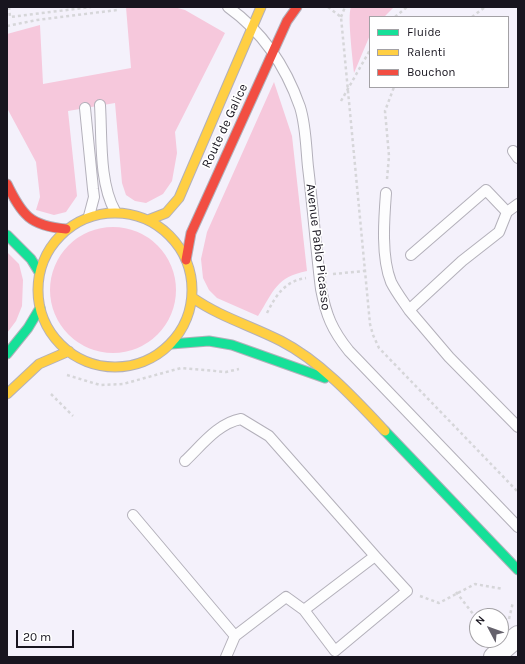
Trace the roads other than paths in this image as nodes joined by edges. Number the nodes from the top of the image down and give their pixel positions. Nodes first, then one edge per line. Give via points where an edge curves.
1 (228, 7) edge
2 (261, 7) edge
3 (297, 7) edge
4 (252, 26) junction
5 (273, 53) junction
6 (100, 105) dead end
7 (85, 108) dead end
8 (7, 184) edge
9 (386, 193) road end
10 (518, 204) edge
11 (115, 211) junction
12 (507, 212) junction
13 (89, 216) junction
14 (148, 220) junction
15 (66, 229) junction
16 (7, 235) edge
17 (411, 255) dead end
18 (186, 260) junction
19 (39, 272) junction
20 (193, 298) junction
21 (40, 308) junction
22 (409, 310) junction
23 (170, 344) junction
24 (68, 351) junction
25 (7, 354) edge
26 (332, 380) junction
27 (7, 394) edge
28 (518, 427) edge
29 (185, 461) dead end
30 (133, 515) dead end
31 (518, 528) edge
32 (375, 556) junction
33 (518, 570) edge
34 (304, 610) junction
35 (235, 636) junction
36 (518, 636) edge
37 (226, 657) edge
38 (494, 657) edge

1 - 4 lane, Avenue Pablo Picasso
2 - 4 main road, Route de Galice
3 - 5 main road, Route de Galice
4 - 5 lane, Avenue Pablo Picasso
4 - 14 main road, Route de Galice via 179,198 173,208 161,217
5 - 18 main road, Route de Galice via 191,233
5 - 31 lane, Avenue Pablo Picasso via 292,88 303,121 321,289 326,314 337,336
6 - 11 lane via 103,163 109,200
7 - 13 lane via 94,197
8 - 15 main road via 23,214 33,222 49,228
9 - 22 lane via 384,220 387,265 395,289
10 - 12 lane
11 - 13 main road
11 - 14 main road
12 - 17 lane via 486,190
12 - 22 lane via 499,232 462,261
13 - 15 main road
14 - 18 main road via 163,228 181,247
15 - 19 main road via 49,248
16 - 19 main road via 31,259
18 - 20 main road via 191,271
19 - 21 main road via 37,297
20 - 23 main road via 186,323
20 - 26 main road via 206,307 282,341 304,355
21 - 24 main road via 47,326
21 - 25 main road
22 - 28 lane via 449,357
23 - 24 main road via 150,359 126,367 101,366 77,358
23 - 26 main road via 209,341 232,345
24 - 27 main road via 39,364
26 - 33 main road via 350,395
29 - 32 lane via 219,429 233,420 241,419 269,436
30 - 35 lane
32 - 34 lane
32 - 34 lane via 407,590 335,650
34 - 35 lane via 286,597
35 - 37 lane
36 - 38 street

